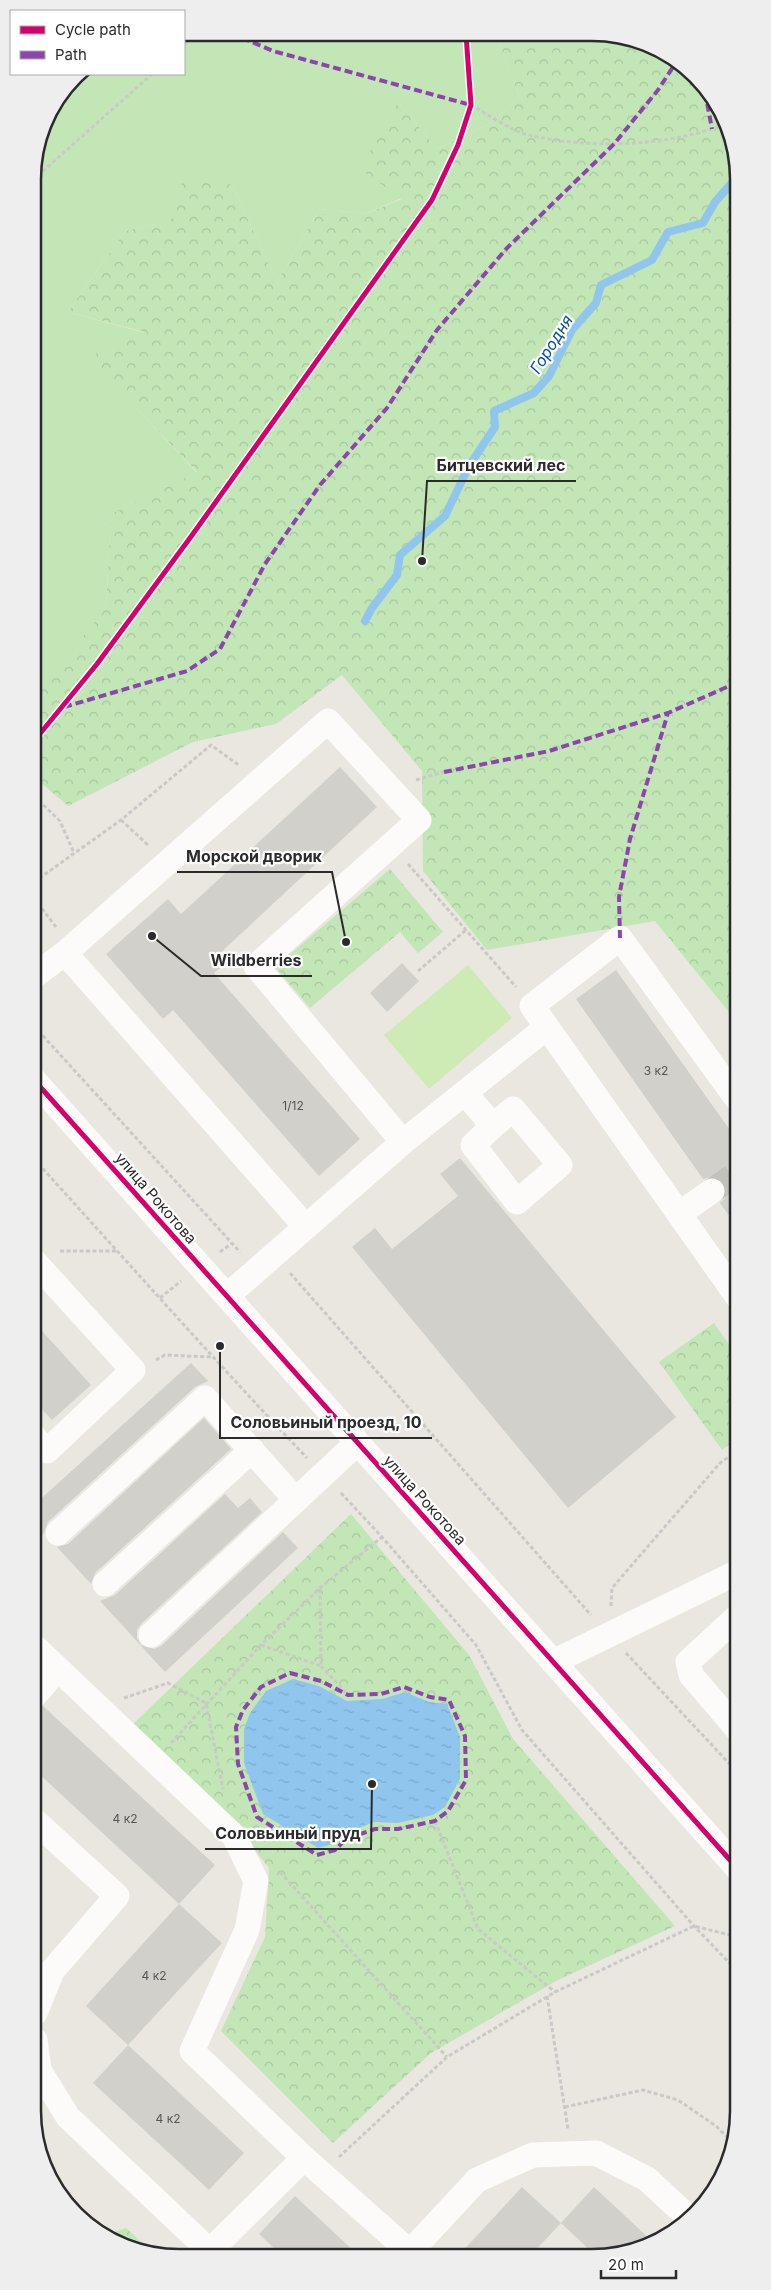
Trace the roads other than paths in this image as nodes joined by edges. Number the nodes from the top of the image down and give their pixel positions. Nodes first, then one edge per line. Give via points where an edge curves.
1 (68, 950) junction
2 (42, 970) edge
3 (547, 1026) junction
4 (42, 1088) edge
5 (730, 1089) edge
6 (465, 1093) junction
7 (493, 1126) dead end
8 (403, 1142) junction
9 (712, 1191) tunnel mouth
10 (679, 1214) junction
11 (306, 1227) junction
12 (43, 1256) edge
13 (729, 1285) edge
14 (227, 1296) junction
15 (357, 1443) junction
16 (41, 1448) edge
17 (252, 1450) junction
18 (296, 1500) junction
19 (58, 1534) dead end
20 (729, 1576) edge
21 (105, 1584) dead end
22 (729, 1624) edge
23 (151, 1635) dead end
24 (41, 1653) edge
25 (553, 1662) junction
26 (58, 1669) junction
27 (41, 1688) edge
28 (729, 1720) edge
29 (41, 1827) edge
30 (729, 1859) edge
31 (41, 1998) edge
32 (41, 2073) edge
33 (313, 2166) junction
34 (685, 2213) edge
35 (208, 2249) edge
36 (217, 2249) edge
37 (407, 2249) edge
38 (413, 2249) edge

1 - 2 street
1 - 8 street via 328,721 419,820 256,966
1 - 11 street
3 - 5 street via 532,1006 620,938
3 - 6 street
3 - 10 street
4 - 14 street, улица Рокотова
6 - 7 street
6 - 8 street
8 - 11 street
9 - 10 street
10 - 13 street
11 - 14 street
12 - 16 street via 133,1370
14 - 15 street, улица Рокотова
15 - 18 street
15 - 25 street, улица Рокотова
17 - 18 street
17 - 19 street via 205,1398
17 - 21 street
18 - 23 street
20 - 25 street
22 - 28 street via 688,1662 691,1675
24 - 26 street
25 - 30 street, улица Рокотова
26 - 27 street
26 - 33 street via 234,1836 256,1881 247,1930 192,2051
29 - 31 street via 117,1896 52,1971
32 - 35 street via 68,2117
33 - 36 street
33 - 37 street
34 - 38 street via 647,2179 596,2153 533,2155 477,2180

